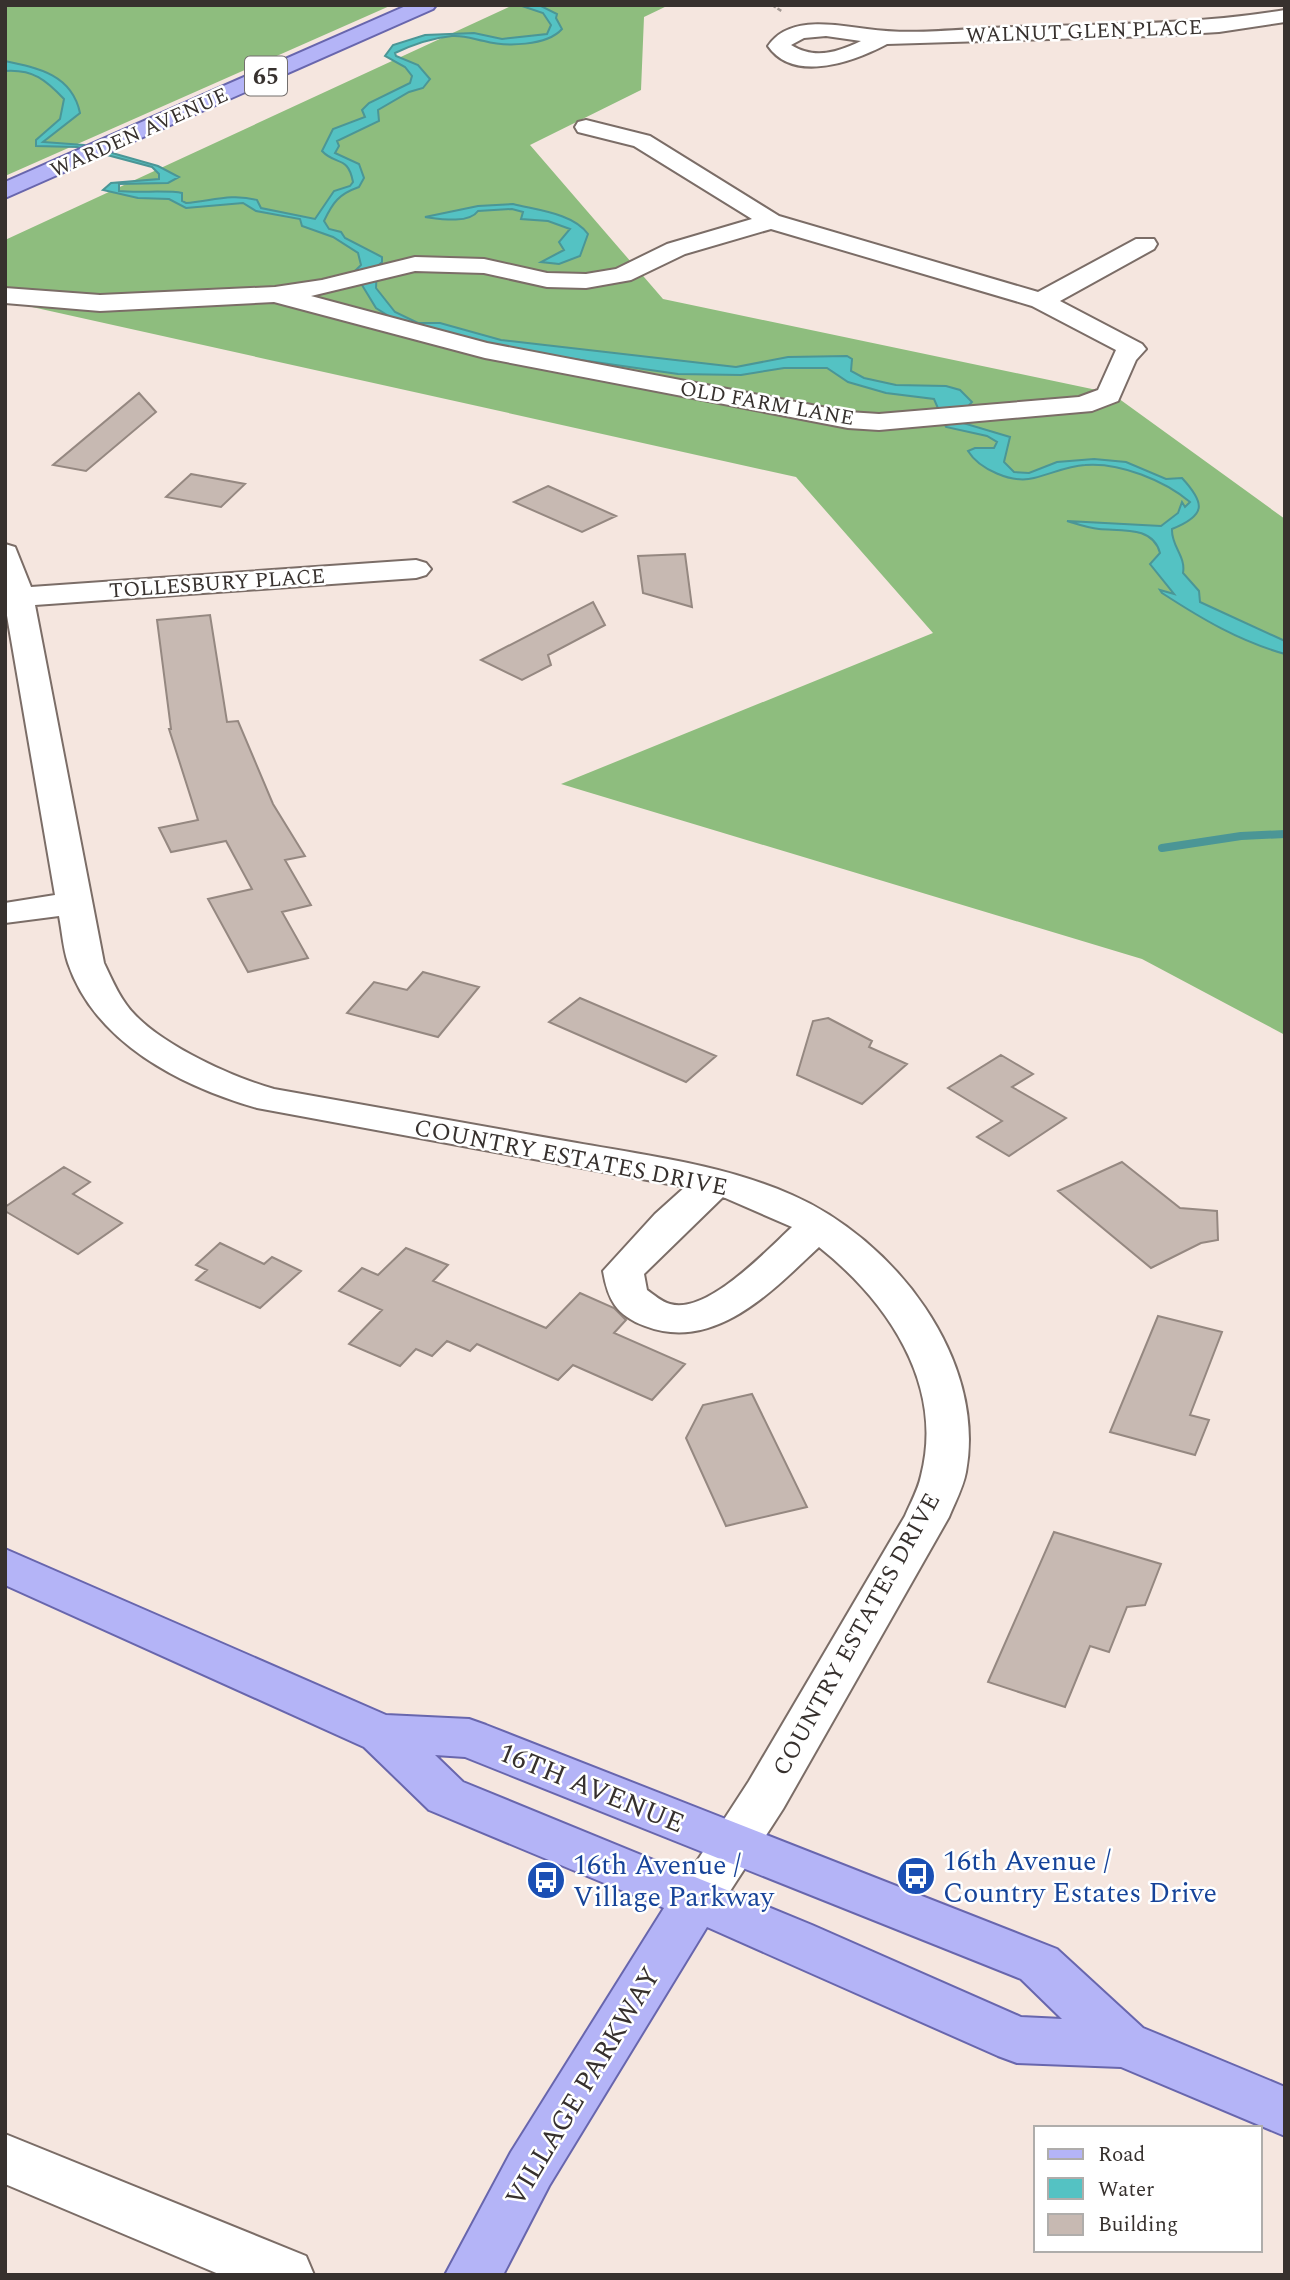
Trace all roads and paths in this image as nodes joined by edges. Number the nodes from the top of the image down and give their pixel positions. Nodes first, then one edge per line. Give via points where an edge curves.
1 (426, 5) edge
2 (1285, 16) edge
3 (883, 37) dead end
4 (586, 127) dead end
5 (5, 191) edge
6 (771, 221) junction
7 (1145, 244) dead end
8 (275, 294) junction
9 (5, 295) edge
10 (1041, 301) junction
11 (5, 553) edge
12 (416, 569) dead end
13 (19, 597) junction
14 (74, 903) junction
15 (5, 913) edge
16 (717, 1181) junction
17 (817, 1226) junction
18 (5, 1566) edge
19 (381, 1734) junction
20 (734, 1845) junction
21 (696, 1901) junction
22 (1124, 2044) junction
23 (1285, 2112) edge
24 (5, 2158) edge
25 (286, 2275) edge
26 (473, 2275) edge

1 - 5 main road, WARDEN AVENUE / 65
2 - 3 street, WALNUT GLEN PLACE via 1197,29
4 - 6 street via 642,141
6 - 8 street via 676,249 622,275 586,281 547,280 484,266 415,264
6 - 10 street
7 - 10 street
8 - 9 street via 100,303
8 - 10 street, OLD FARM LANE via 485,350 848,420 879,422 1068,407 1108,396 1124,357 1133,349
11 - 13 street, COUNTRY ESTATES DRIVE
12 - 13 street, TOLLESBURY PLACE
13 - 14 street, COUNTRY ESTATES DRIVE
14 - 15 street
14 - 16 street, COUNTRY ESTATES DRIVE via 86,963 121,1022 172,1059 228,1087 311,1109
16 - 17 street, COUNTRY ESTATES DRIVE via 759,1195
16 - 17 street via 623,1271 628,1296 651,1313 672,1320 712,1312 745,1291
17 - 20 street, COUNTRY ESTATES DRIVE via 870,1270 916,1331 940,1377 944,1472 927,1517
18 - 19 main road, 16TH AVENUE
19 - 20 main road, 16TH AVENUE via 469,1738
19 - 21 main road, 16TH AVENUE via 446,1797
20 - 21 street, COUNTRY ESTATES DRIVE
20 - 22 main road, 16TH AVENUE via 1039,1964
21 - 22 main road, 16TH AVENUE via 1017,2040
21 - 26 main road, VILLAGE PARKWAY via 530,2169
22 - 23 main road, 16TH AVENUE
24 - 25 street

